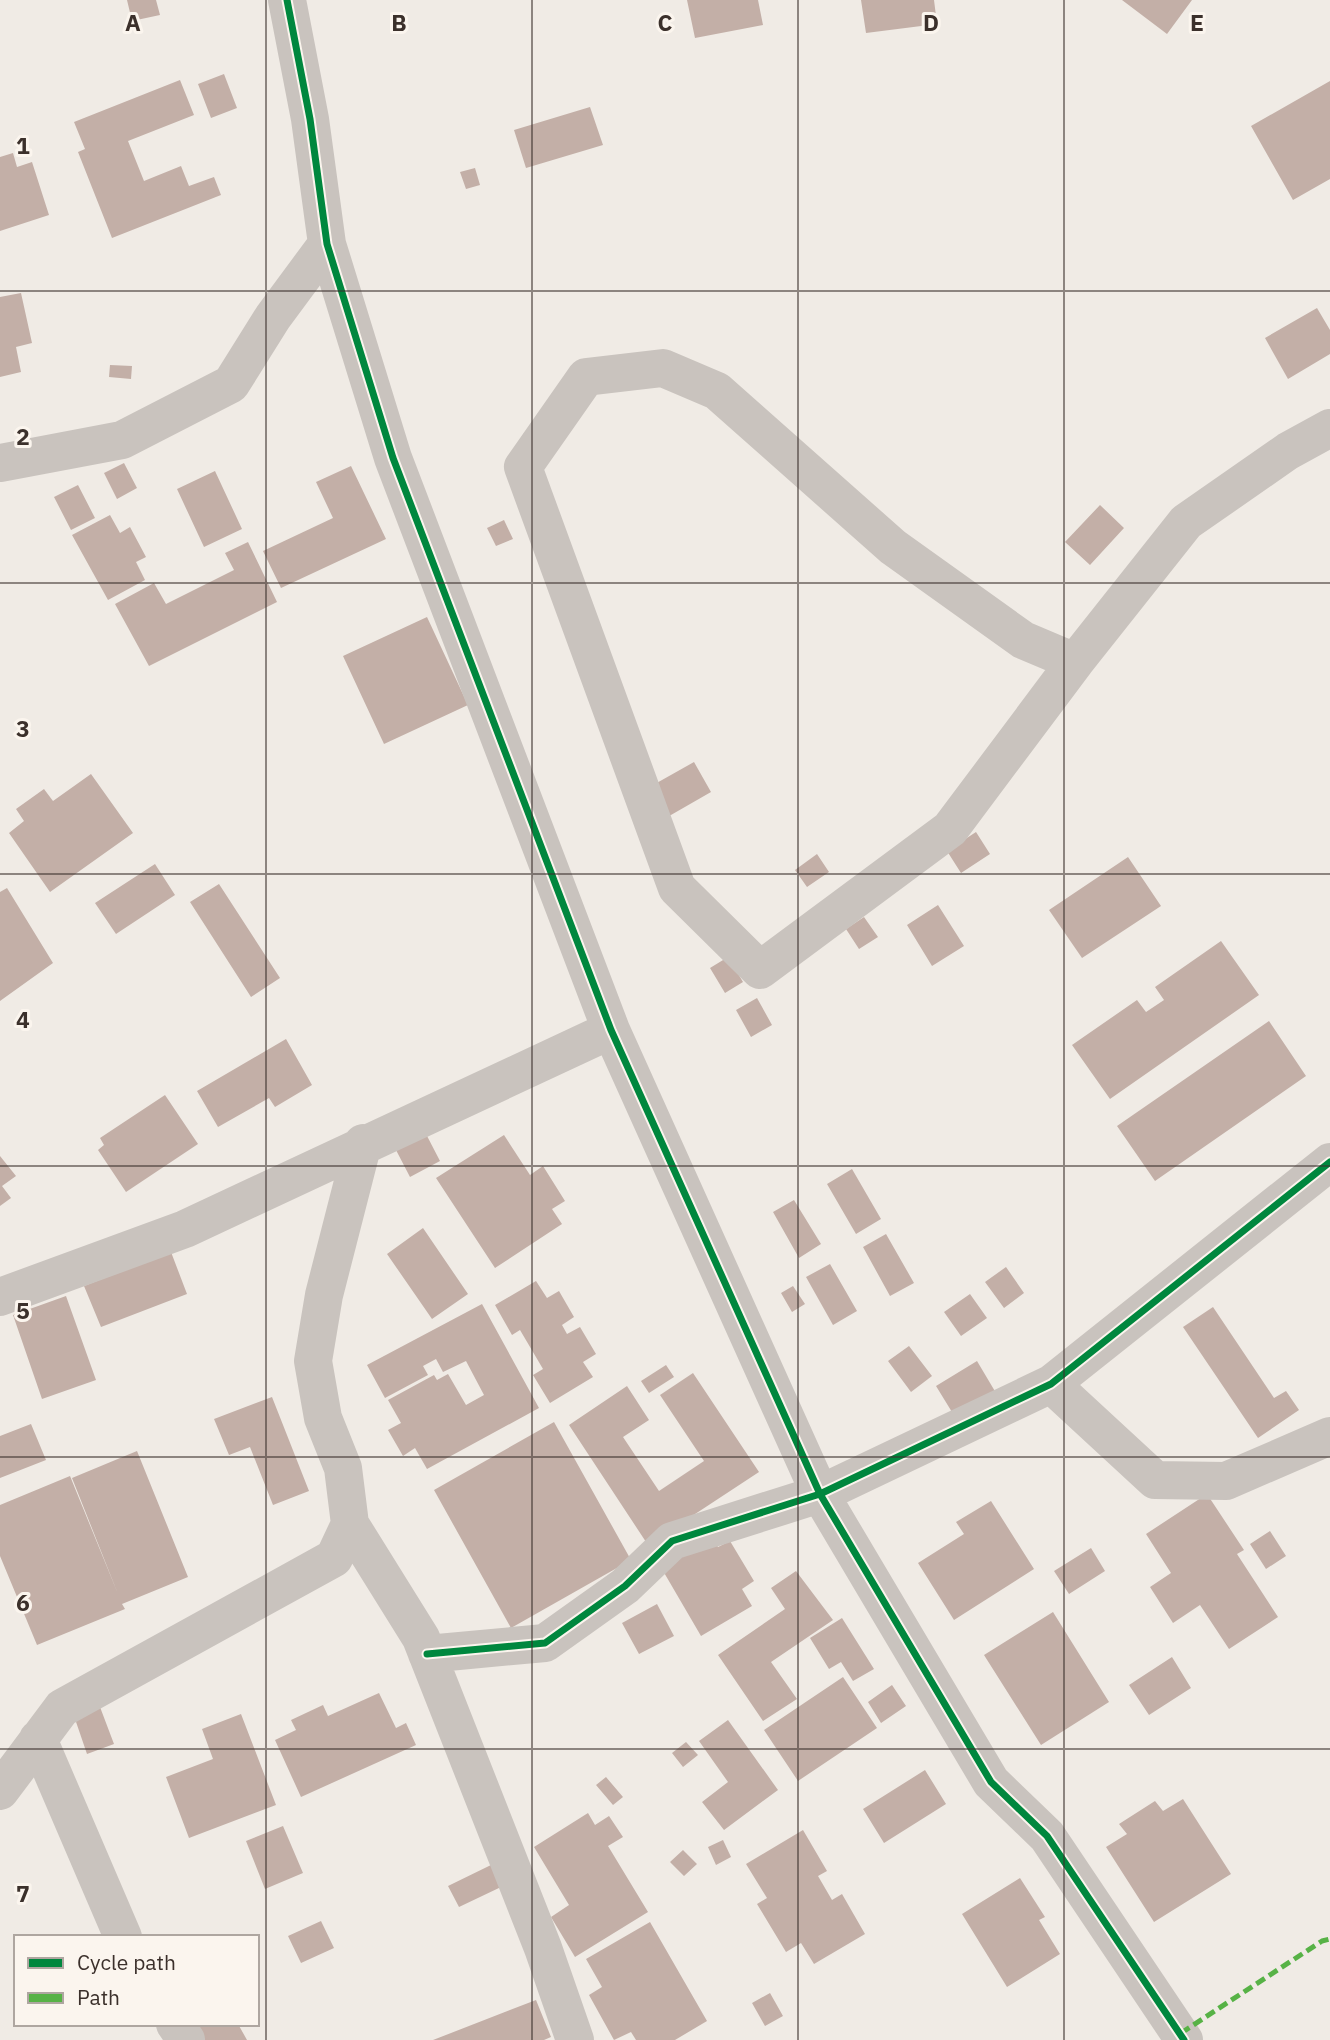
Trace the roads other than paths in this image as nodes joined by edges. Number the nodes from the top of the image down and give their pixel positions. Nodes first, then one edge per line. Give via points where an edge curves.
1 (287, 0) edge
2 (327, 244) junction
3 (1330, 428) edge
4 (0, 463) edge
5 (1075, 662) junction
6 (611, 1030) junction
7 (363, 1143) junction
8 (1330, 1162) edge
9 (0, 1297) edge
10 (1051, 1384) junction
11 (1330, 1436) edge
12 (820, 1494) junction
13 (350, 1524) junction
14 (427, 1654) junction
15 (38, 1739) junction
16 (0, 1791) edge
17 (122, 1935) edge
18 (575, 2040) edge
19 (1184, 2040) edge

1 - 2 street
2 - 4 street via 231,384 122,440
2 - 6 street via 393,458
3 - 5 street via 1288,451 1186,522
5 - 5 street via 1023,640 894,547 717,391 663,368 586,377 523,467 677,888 760,970 950,830
6 - 7 street
6 - 12 street
7 - 9 street via 185,1229
7 - 13 street via 324,1294 313,1361 323,1418 343,1468
8 - 10 street
10 - 11 street via 1155,1480 1226,1481
10 - 12 street
12 - 14 street via 672,1541 625,1586 545,1643
12 - 19 street via 991,1782 1047,1836
13 - 14 street
13 - 15 street via 334,1558 62,1708
14 - 18 street
15 - 16 street
15 - 17 street

